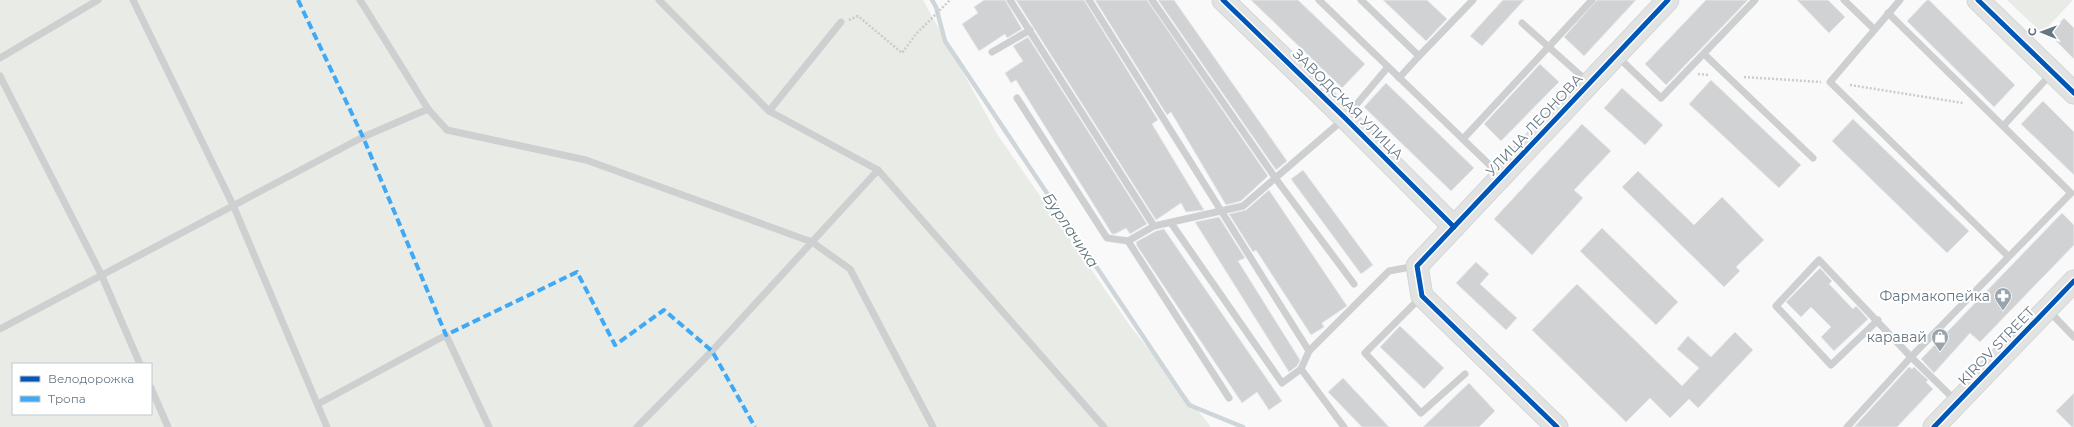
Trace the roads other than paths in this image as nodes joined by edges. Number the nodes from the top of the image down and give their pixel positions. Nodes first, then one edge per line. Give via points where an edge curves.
1 (98, 0) edge
2 (133, 0) edge
3 (360, 0) edge
4 (659, 0) edge
5 (1010, 0) edge
6 (1089, 0) edge
7 (1152, 0) edge
8 (1223, 0) edge
9 (1319, 0) edge
10 (1361, 0) edge
11 (1473, 0) edge
12 (1592, 0) edge
13 (1668, 0) edge
14 (1756, 0) edge
15 (1844, 0) edge
16 (1900, 0) edge
17 (1978, 0) edge
18 (1888, 13) junction
19 (841, 22) road end
20 (1522, 23) dead end
21 (1874, 29) junction
22 (1030, 30) junction
23 (1548, 47) junction
24 (992, 52) dead end
25 (1704, 54) junction
26 (1616, 55) junction
27 (1419, 56) junction
28 (0, 58) edge
29 (1388, 67) junction
30 (2053, 72) junction
31 (0, 76) edge
32 (1400, 78) junction
33 (1589, 84) junction
34 (2074, 92) edge
35 (1017, 98) dead end
36 (428, 109) junction
37 (768, 111) junction
38 (1345, 118) junction
39 (2004, 125) junction
40 (1462, 139) junction
41 (1813, 158) dead end
42 (878, 170) junction
43 (1502, 177) junction
44 (1276, 179) junction
45 (233, 205) junction
46 (1222, 210) junction
47 (1171, 223) junction
48 (1154, 226) junction
49 (1454, 227) junction
50 (1128, 241) junction
51 (812, 242) junction
52 (2008, 256) junction
53 (1417, 266) junction
54 (101, 274) junction
55 (2074, 281) edge
56 (1354, 284) dead end
57 (1422, 296) junction
58 (2047, 310) junction
59 (1878, 320) junction
60 (0, 329) edge
61 (2074, 337) edge
62 (1309, 352) junction
63 (1911, 357) junction
64 (140, 363) edge
65 (1301, 369) junction
66 (1465, 374) dead end
67 (152, 390) edge
68 (1230, 398) dead end
69 (1958, 403) junction
70 (318, 404) junction
71 (168, 427) edge
72 (327, 427) edge
73 (490, 427) edge
74 (637, 427) edge
75 (933, 427) edge
76 (1104, 427) edge
77 (1344, 427) edge
78 (1557, 427) edge
79 (1847, 427) edge
80 (1934, 427) edge

1 - 28 lane
2 - 45 lane
3 - 36 lane
4 - 37 lane
5 - 22 lane
6 - 46 lane
7 - 44 lane
8 - 38 street, ЗАВОДСКАЯ УЛИЦА
9 - 29 lane
10 - 27 lane
11 - 27 lane
12 - 23 lane
13 - 26 street, УЛИЦА ЛЕОНОВА
14 - 25 lane
15 - 21 lane
16 - 18 lane
17 - 30 street
18 - 21 lane
18 - 39 lane
19 - 37 lane
20 - 23 lane
21 - 52 lane via 1830,82
22 - 24 lane
22 - 48 lane
23 - 33 lane
23 - 40 lane
25 - 26 lane via 1661,98
25 - 41 lane
26 - 33 street, УЛИЦА ЛЕОНОВА
27 - 32 lane
29 - 32 lane
29 - 38 lane
30 - 34 street
30 - 39 lane
31 - 54 lane
32 - 40 lane
33 - 43 street, УЛИЦА ЛЕОНОВА
35 - 50 lane via 1107,238
36 - 45 lane via 363,138
36 - 51 lane via 447,130 586,160
37 - 42 lane
38 - 44 lane
38 - 49 street, ЗАВОДСКАЯ УЛИЦА
39 - 52 lane via 2071,193
40 - 43 lane
42 - 51 lane
42 - 76 lane
43 - 49 street, УЛИЦА ЛЕОНОВА
44 - 46 lane via 1243,206
44 - 56 lane
45 - 54 lane
45 - 70 lane
46 - 47 lane
46 - 62 lane
47 - 48 lane
47 - 65 lane via 1282,382
48 - 50 lane
49 - 53 street, УЛИЦА ЛЕОНОВА
50 - 68 lane
51 - 74 lane via 712,351
51 - 75 lane via 850,269
52 - 63 lane
53 - 57 street
53 - 62 lane via 1389,271
54 - 60 lane
54 - 64 lane
55 - 58 street, KIROV STREET
57 - 66 lane via 1366,353 1421,413
57 - 78 street
58 - 61 lane
58 - 69 street, KIROV STREET
59 - 59 lane via 1831,365 1776,306 1819,260
59 - 63 lane
62 - 65 lane
63 - 69 lane
63 - 79 lane
65 - 77 lane
67 - 71 lane
69 - 80 street, KIROV STREET
70 - 72 lane
70 - 73 lane via 446,335

